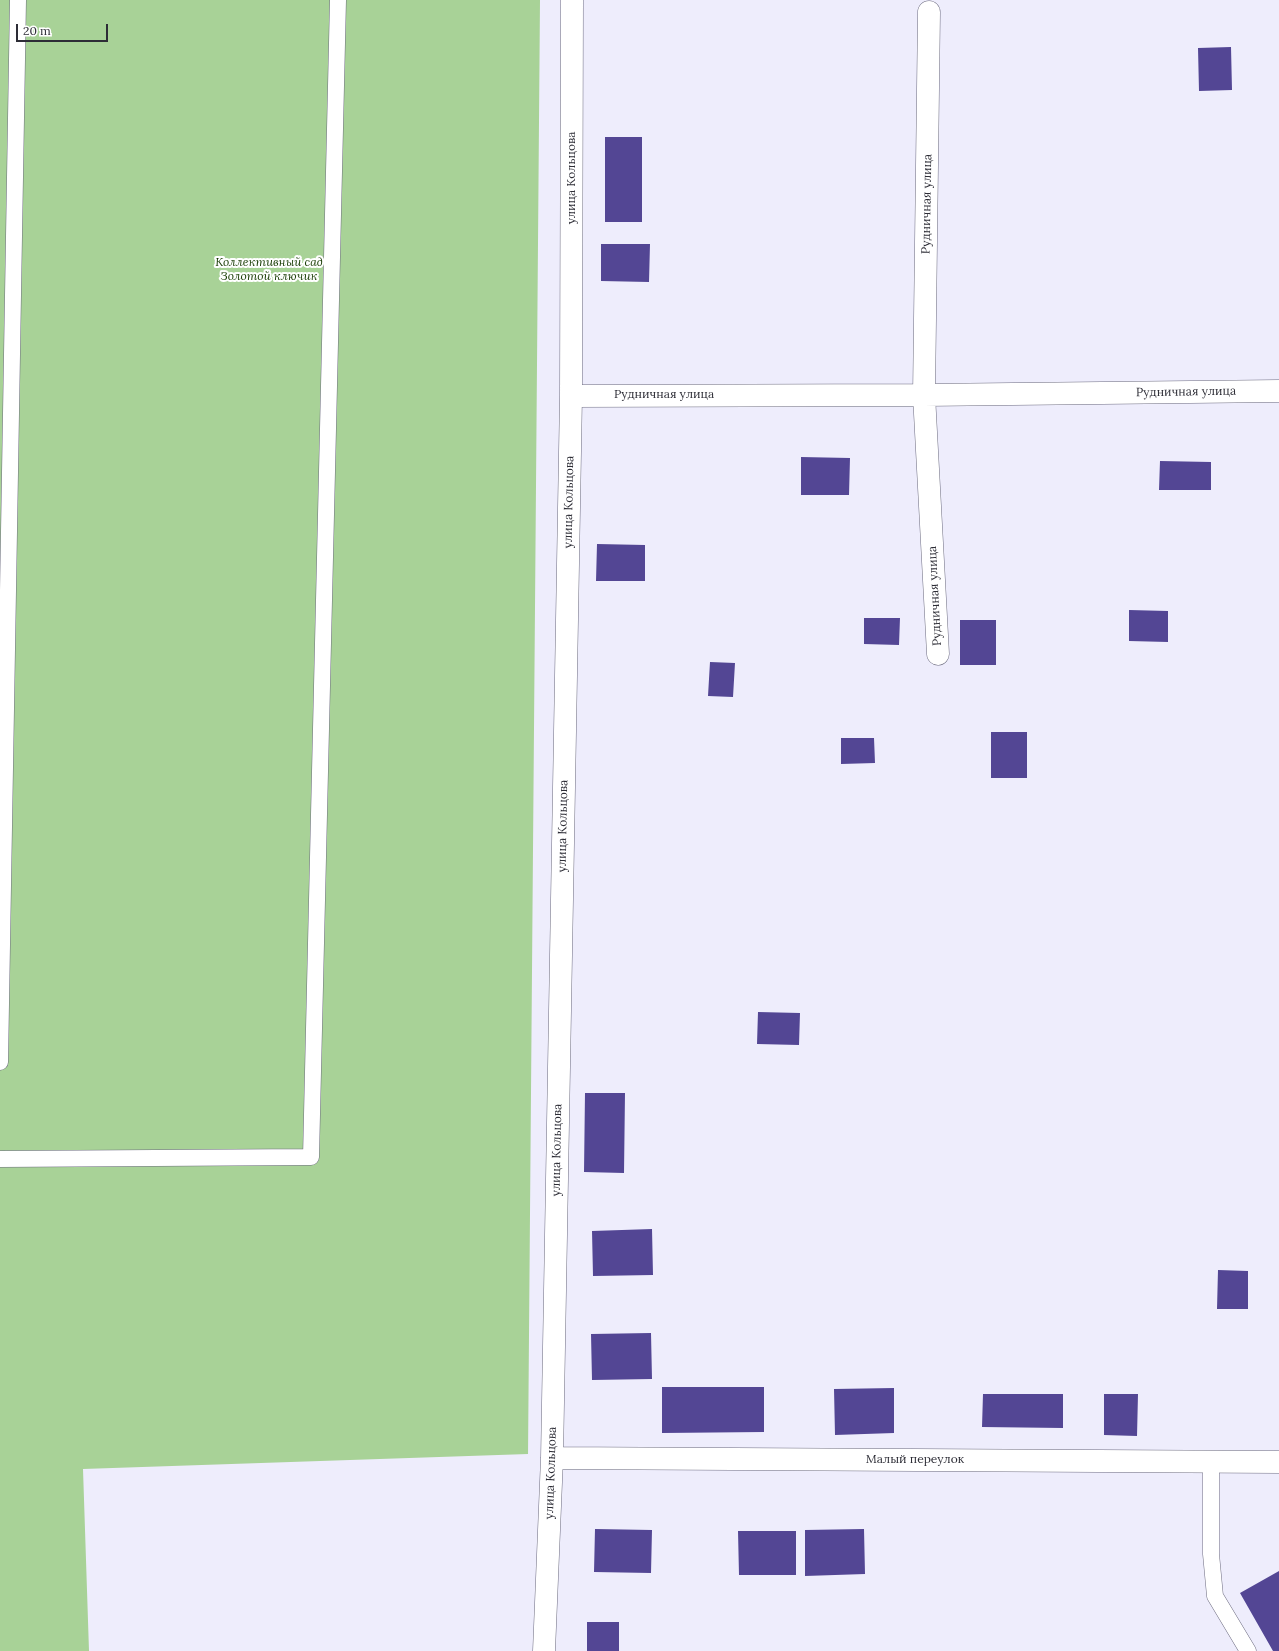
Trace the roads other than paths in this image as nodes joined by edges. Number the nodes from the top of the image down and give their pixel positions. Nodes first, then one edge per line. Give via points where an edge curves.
1 (18, 0) edge
2 (338, 0) edge
3 (572, 0) edge
4 (929, 12) dead end
5 (1279, 391) edge
6 (924, 395) junction
7 (571, 396) junction
8 (938, 654) dead end
9 (0, 1062) edge
10 (0, 1159) edge
11 (552, 1458) junction
12 (1211, 1462) junction
13 (1279, 1462) edge
14 (544, 1651) edge
15 (1248, 1651) edge

1 - 9 lane
2 - 10 lane via 311,1158
3 - 7 street, улица Кольцова
4 - 6 street, Рудничная улица
5 - 6 street, Рудничная улица
6 - 7 street, Рудничная улица
6 - 8 street, Рудничная улица
7 - 11 street, улица Кольцова
11 - 12 street, Малый переулок
11 - 14 street, улица Кольцова
12 - 13 street, Малый переулок
12 - 15 lane via 1211,1554 1215,1596

